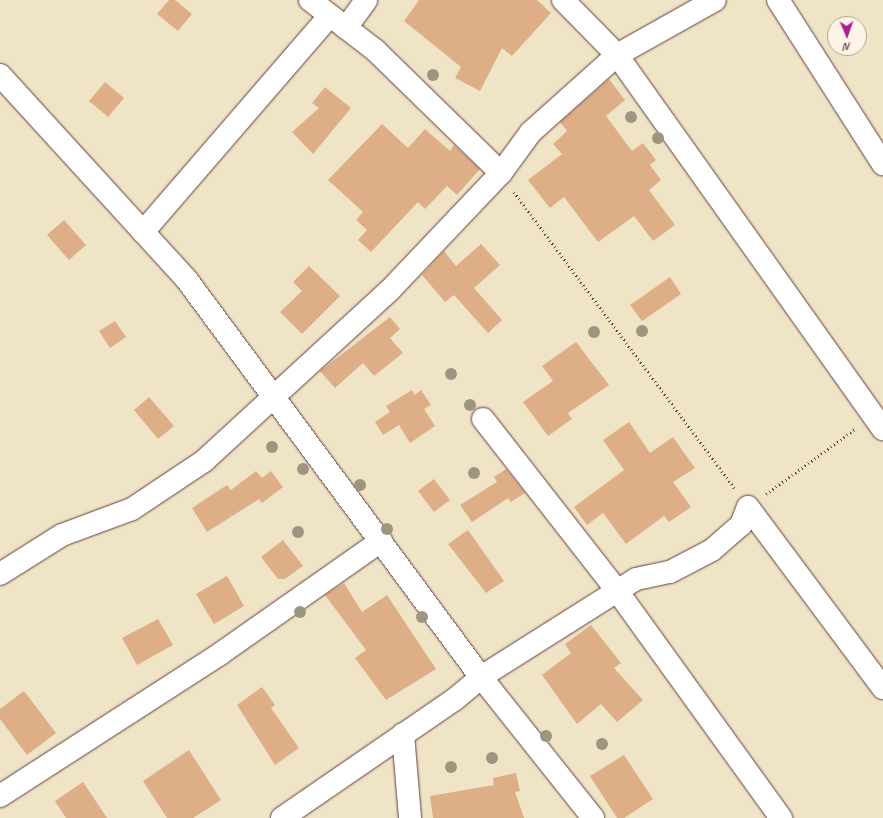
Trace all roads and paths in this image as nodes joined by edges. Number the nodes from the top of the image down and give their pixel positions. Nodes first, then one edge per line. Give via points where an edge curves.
1 (310, 0) edge
2 (366, 0) edge
3 (563, 0) edge
4 (716, 0) edge
5 (778, 0) edge
6 (338, 22) junction
7 (617, 55) junction
8 (0, 75) edge
9 (883, 164) edge
10 (501, 174) junction
11 (143, 232) junction
12 (277, 397) junction
13 (880, 418) edge
14 (483, 419) dead end
15 (748, 507) junction
16 (381, 541) junction
17 (0, 574) edge
18 (618, 592) junction
19 (481, 677) junction
20 (883, 688) edge
21 (403, 734) junction
22 (0, 796) edge
23 (282, 818) edge
24 (410, 818) edge
25 (593, 818) edge
26 (780, 818) edge

1 - 6 street
2 - 6 street
3 - 7 street
4 - 7 street
5 - 9 street
6 - 10 street via 375,50
6 - 11 street
7 - 10 street via 531,132
7 - 13 street
8 - 11 street
10 - 12 street via 389,291
10 - 15 path
11 - 12 street via 187,280
12 - 16 street
12 - 17 street via 204,461 132,509 46,544
13 - 15 path
14 - 18 street
15 - 18 street via 740,525 712,550 670,572 636,579
15 - 20 street
16 - 19 street
16 - 22 street via 220,654
18 - 19 street
18 - 26 street
19 - 21 street via 454,700
19 - 25 street
21 - 23 street
21 - 24 street

